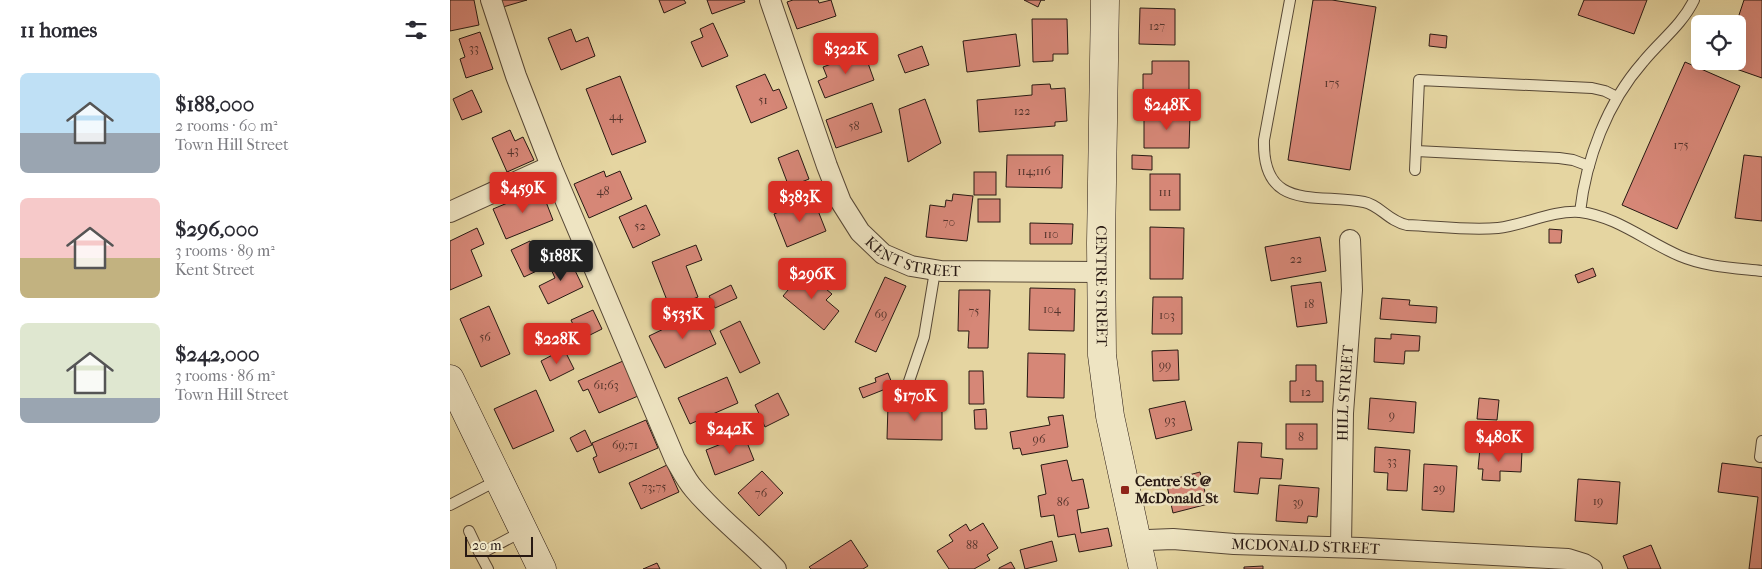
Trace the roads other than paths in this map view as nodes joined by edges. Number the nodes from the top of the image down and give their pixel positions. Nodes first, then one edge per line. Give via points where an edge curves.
1 (491, 0) edge
2 (770, 0) edge
3 (1105, 0) edge
4 (1290, 0) edge
5 (1694, 0) edge
6 (1617, 97) junction
7 (1416, 151) junction
8 (551, 166) junction
9 (1589, 166) junction
10 (1415, 170) dead end
11 (450, 212) edge
12 (1580, 212) junction
13 (1350, 240) dead end
14 (935, 270) junction
15 (1762, 271) edge
16 (1101, 272) junction
17 (450, 379) edge
18 (904, 396) dead end
19 (1762, 441) edge
20 (1760, 457) dead end
21 (498, 480) junction
22 (450, 505) edge
23 (469, 531) dead end
24 (524, 531) junction
25 (1137, 542) junction
26 (1341, 547) junction
27 (480, 554) junction
28 (540, 568) edge
29 (488, 569) edge
30 (776, 569) edge
31 (1142, 569) edge
32 (1592, 569) edge

1 - 8 street
2 - 14 street, KENT STREET via 833,184 850,218 882,254 910,266
3 - 16 main road, CENTRE STREET
4 - 12 lane via 1264,140 1265,164 1280,188 1304,197 1370,203 1394,222 1407,225 1494,228
5 - 6 lane via 1682,20 1644,60
6 - 7 lane via 1592,88 1419,80
6 - 9 lane
7 - 9 lane via 1558,158
7 - 10 lane
8 - 11 street
8 - 30 street via 683,474 698,494
9 - 12 lane
12 - 15 lane via 1615,223 1692,261
13 - 26 street, HILL STREET via 1352,290 1343,413
14 - 16 street, KENT STREET
14 - 18 lane via 924,338
16 - 25 main road, CENTRE STREET via 1103,375
17 - 21 main road
19 - 20 lane
21 - 22 lane
21 - 24 main road
23 - 27 lane
24 - 27 lane
24 - 28 main road
25 - 26 street, MCDONALD STREET via 1173,539
25 - 31 main road, CENTRE STREET
26 - 32 street, MCDONALD STREET via 1568,559 1577,560
27 - 29 lane

